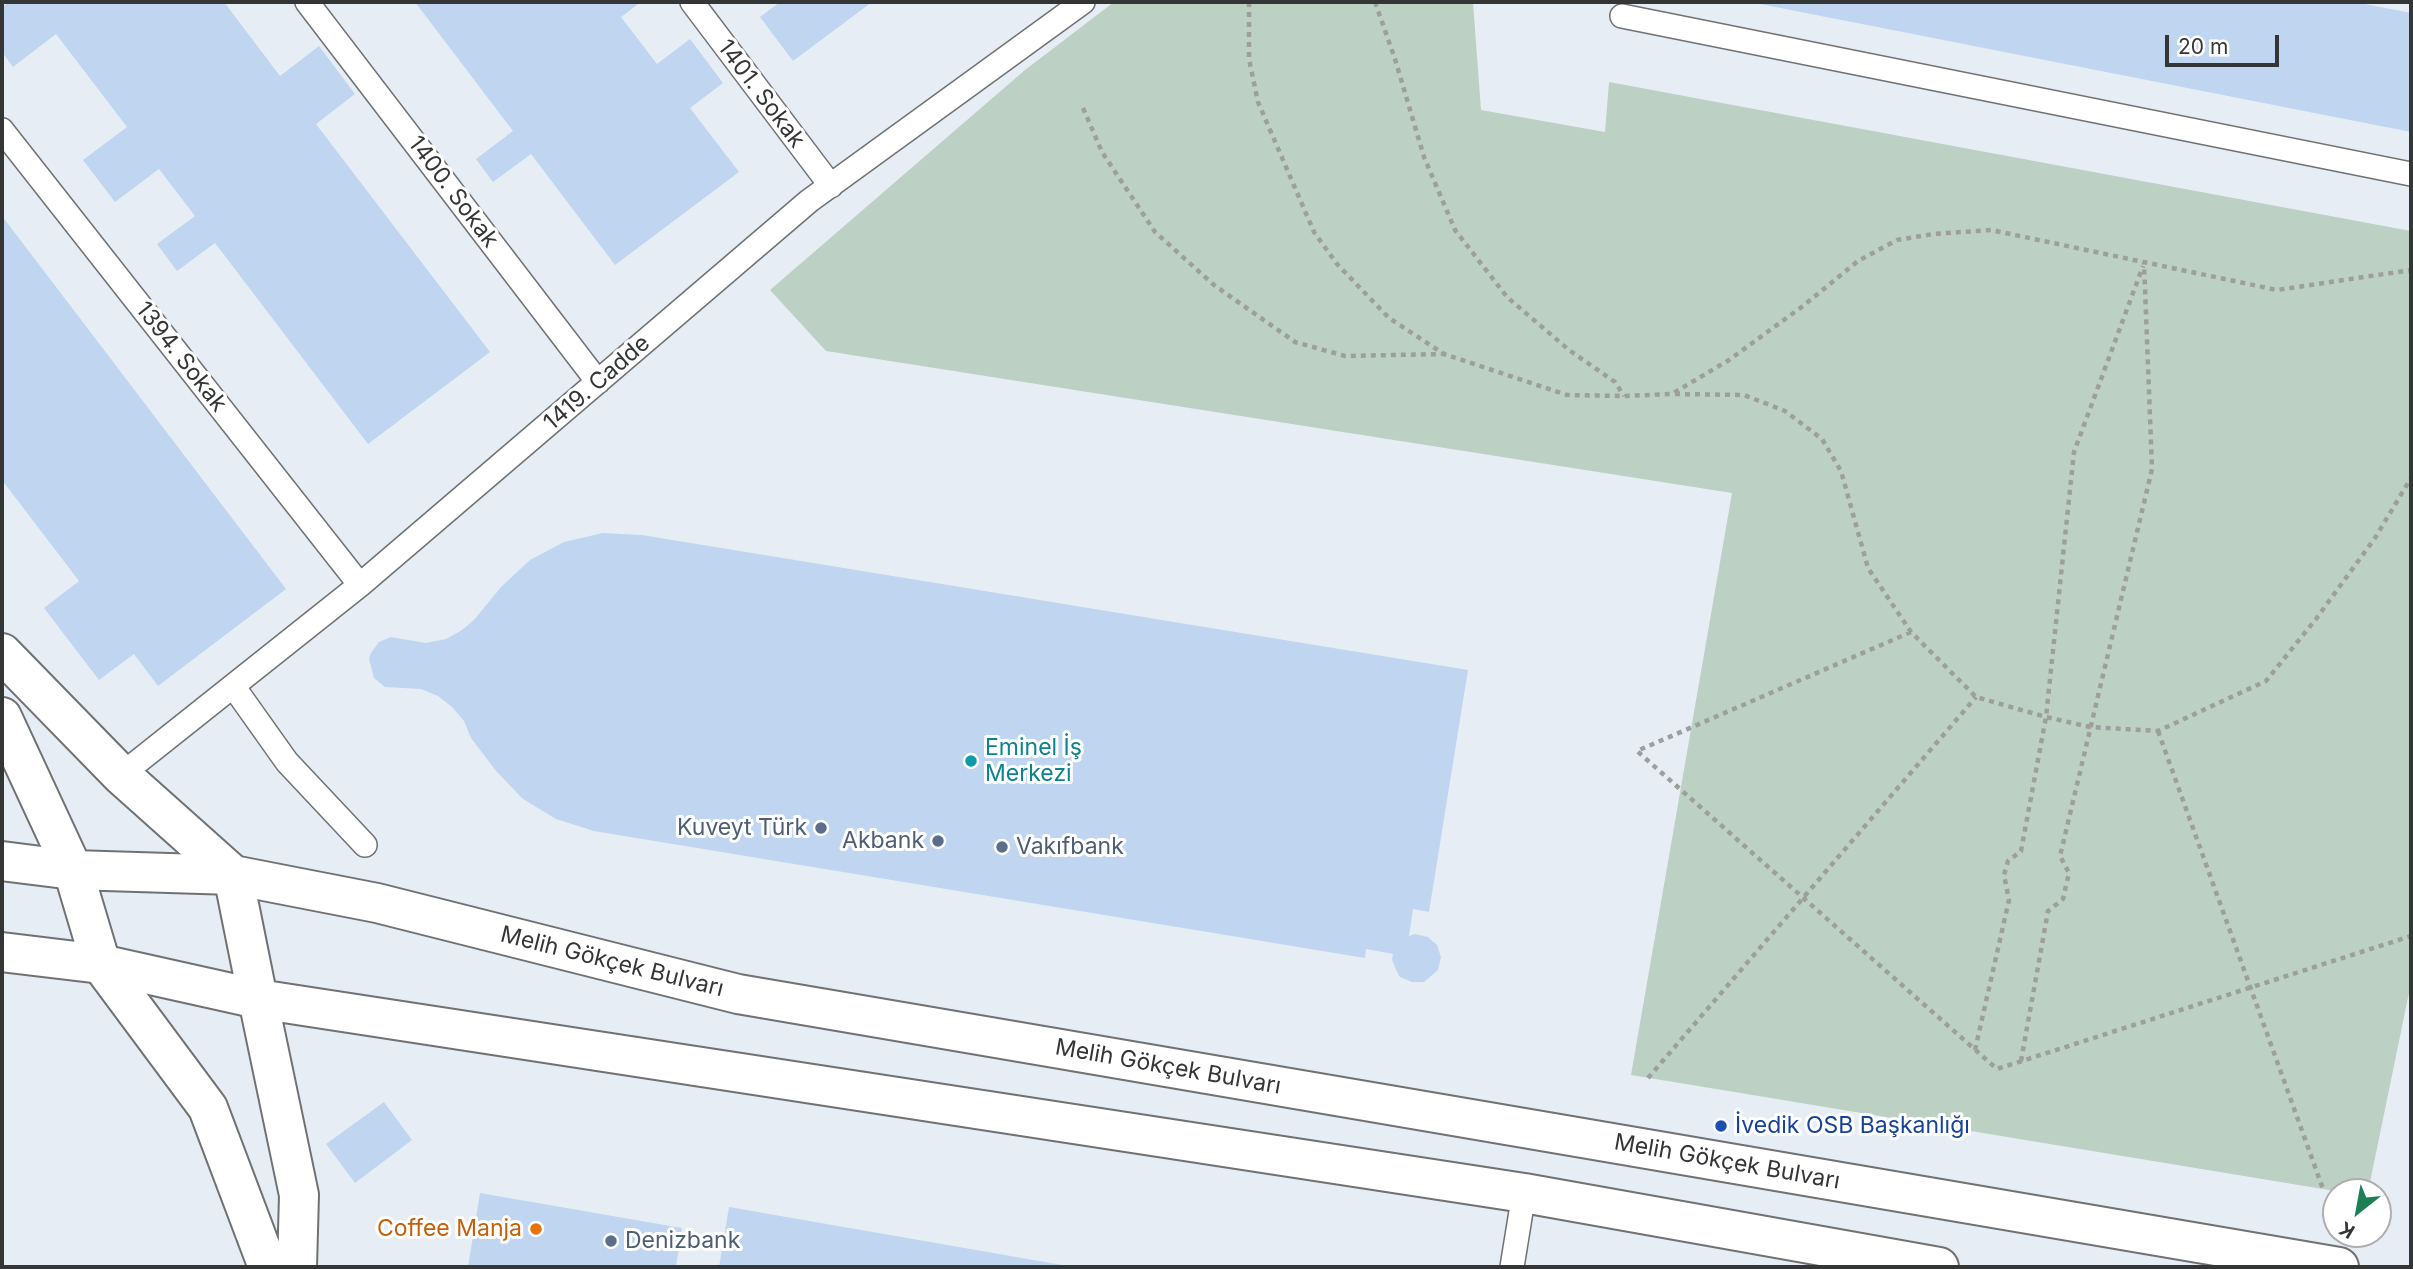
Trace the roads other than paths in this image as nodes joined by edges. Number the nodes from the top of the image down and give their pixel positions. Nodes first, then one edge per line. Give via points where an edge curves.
1 (307, 2) edge
2 (692, 2) edge
3 (1083, 2) edge
4 (1622, 16) dead end
5 (2, 130) edge
6 (2411, 173) edge
7 (831, 186) junction
8 (598, 382) junction
9 (360, 585) junction
10 (2, 653) edge
11 (233, 686) junction
12 (2, 716) edge
13 (121, 775) junction
14 (365, 845) dead end
15 (2, 861) edge
16 (73, 870) junction
17 (233, 875) junction
18 (2, 951) edge
19 (101, 964) junction
20 (258, 999) junction
21 (1524, 1193) junction
22 (268, 1267) edge
23 (297, 1267) edge
24 (1511, 1267) edge
25 (1939, 1267) edge
26 (2339, 1267) edge

1 - 8 lane, 1400. Sokak
2 - 7 lane, 1401. Sokak
3 - 7 lane, 1419. Cadde
4 - 6 lane
5 - 9 lane, 1394. Sokak
7 - 8 lane, 1419. Cadde
8 - 9 lane, 1419. Cadde
9 - 11 lane, 1419. Cadde
10 - 13 main road
11 - 13 lane, 1419. Cadde
11 - 14 lane via 287,762
12 - 16 main road
13 - 17 main road
15 - 16 main road, Melih Gökçek Bulvarı
16 - 17 main road, Melih Gökçek Bulvarı
16 - 19 main road
17 - 20 main road
17 - 26 main road, Melih Gökçek Bulvarı via 377,903 738,993
18 - 19 main road
19 - 20 main road
19 - 22 main road via 208,1108
20 - 21 main road
20 - 23 main road via 299,1195
21 - 24 lane
21 - 25 main road

